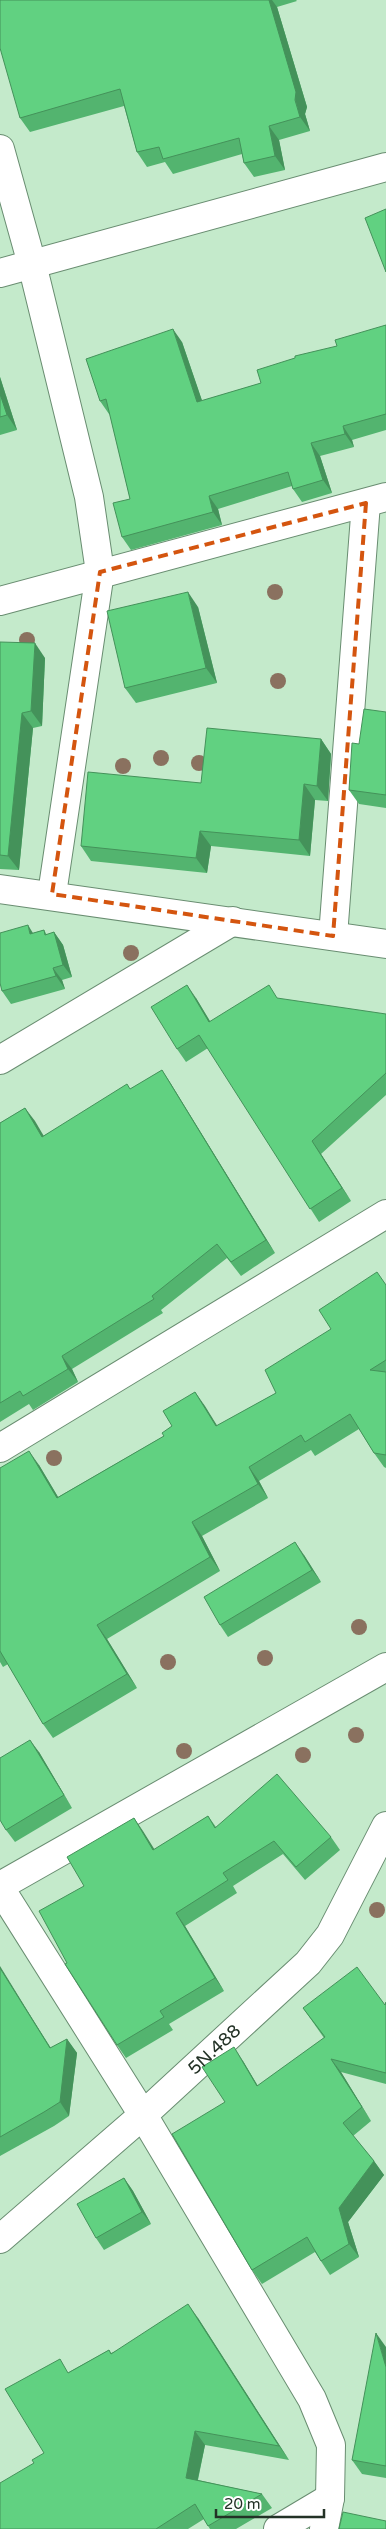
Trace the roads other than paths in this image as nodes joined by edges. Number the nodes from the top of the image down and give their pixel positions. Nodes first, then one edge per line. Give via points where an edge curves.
1 (0, 149) edge
2 (386, 166) edge
3 (32, 264) junction
4 (0, 272) edge
5 (376, 500) edge
6 (100, 572) junction
7 (0, 601) edge
8 (0, 888) edge
9 (52, 894) junction
10 (233, 921) junction
11 (333, 936) junction
12 (386, 944) edge
13 (0, 1060) edge
14 (386, 1214) edge
15 (0, 1448) edge
16 (386, 1667) edge
17 (386, 1826) edge
18 (0, 1887) edge
19 (143, 2115) junction
20 (0, 2239) edge
21 (330, 2498) junction
22 (278, 2529) edge
23 (324, 2529) edge

1 - 3 street
2 - 3 street
3 - 4 street
3 - 6 street via 89,496
5 - 6 street
5 - 11 street
6 - 7 street
6 - 9 street
8 - 9 street
9 - 10 street
10 - 11 street
10 - 13 street
11 - 12 street
14 - 15 street
16 - 18 street
17 - 19 street, 5N.488 via 330,1935 308,1963
18 - 19 street
19 - 20 street, 5N.488
19 - 21 street via 312,2399 331,2445
21 - 22 street
21 - 23 street

